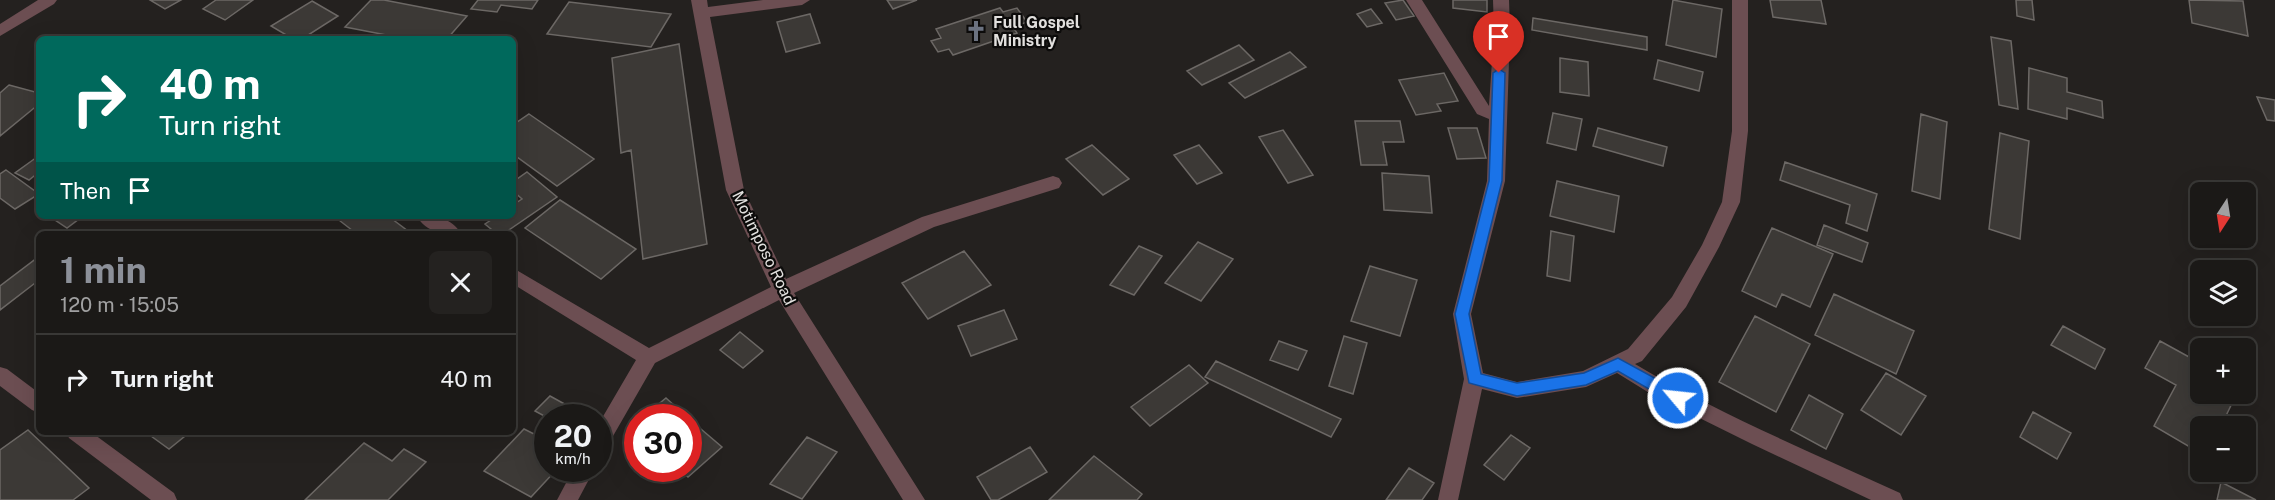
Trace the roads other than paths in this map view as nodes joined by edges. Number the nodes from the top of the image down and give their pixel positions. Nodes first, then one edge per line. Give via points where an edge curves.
1 (49, 0) edge
2 (802, 0) edge
3 (1414, 0) edge
4 (1501, 0) edge
5 (1740, 0) edge
6 (700, 7) edge
7 (0, 31) edge
8 (1497, 116) junction
9 (1053, 183) dead end
10 (430, 219) edge
11 (448, 231) edge
12 (516, 277) edge
13 (782, 290) junction
14 (648, 357) junction
15 (1618, 364) junction
16 (0, 375) edge
17 (1474, 379) junction
18 (36, 402) edge
19 (612, 420) edge
20 (80, 435) edge
21 (577, 482) edge
22 (1888, 498) edge
23 (167, 500) edge
24 (567, 500) edge
25 (915, 500) edge
26 (1448, 500) edge

1 - 7 street
2 - 6 street
3 - 8 street via 1483,110
4 - 8 street
5 - 15 street via 1740,131 1731,202 1679,302 1635,355
6 - 13 street, Motimposo Road via 735,190
8 - 17 street via 1496,181 1462,314
9 - 13 street via 928,222
10 - 11 street
12 - 14 street
13 - 14 street
13 - 25 street, Motimposo Road
14 - 19 street
15 - 17 street via 1586,379 1517,390
15 - 22 street via 1658,388
16 - 18 street
17 - 26 street
20 - 23 street
21 - 24 street

